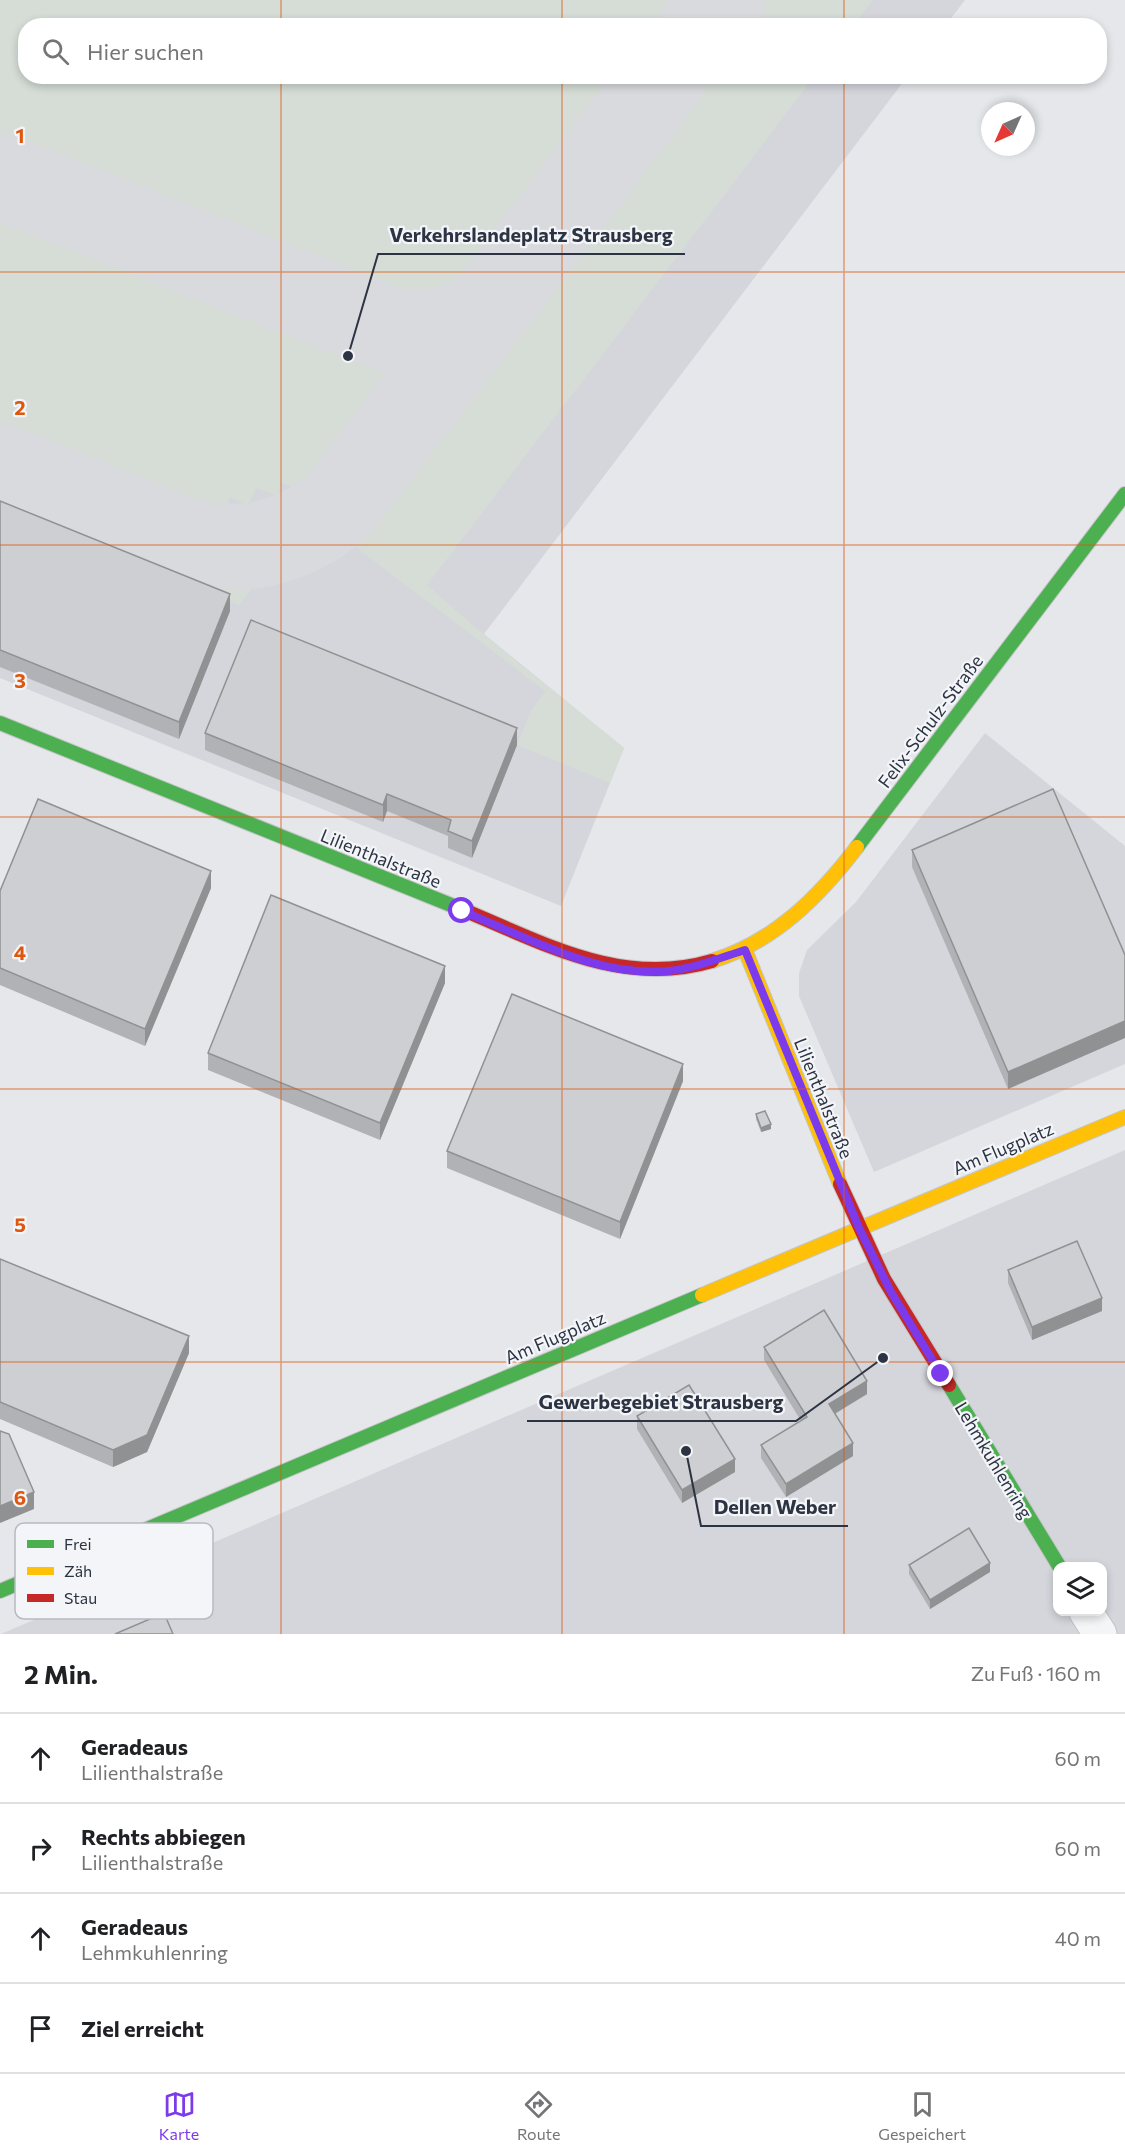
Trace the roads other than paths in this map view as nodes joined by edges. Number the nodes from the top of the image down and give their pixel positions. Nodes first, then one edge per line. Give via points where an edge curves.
1 (1125, 494) edge
2 (0, 723) edge
3 (745, 950) junction
4 (1125, 1117) edge
5 (859, 1228) junction
6 (161, 1523) edge
7 (1057, 1562) edge
8 (15, 1585) edge
9 (0, 1591) edge
10 (1089, 1616) edge
11 (1100, 1634) edge

1 - 3 street, Felix-Schulz-Straße via 834,877 792,919
2 - 3 street, Lilienthalstraße via 594,963 668,971
3 - 5 street, Lilienthalstraße
4 - 5 street, Am Flugplatz
5 - 6 street, Am Flugplatz
5 - 7 street, Lehmkuhlenring via 891,1292
8 - 9 street, Am Flugplatz
10 - 11 street

